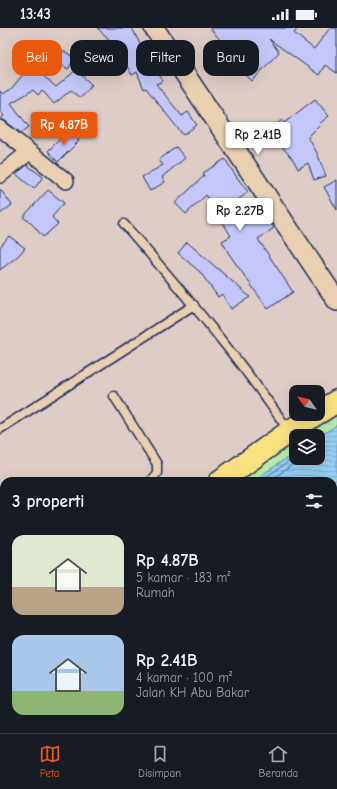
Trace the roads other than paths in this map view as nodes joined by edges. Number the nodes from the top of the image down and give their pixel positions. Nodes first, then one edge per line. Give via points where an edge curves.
1 (154, 28) edge
2 (0, 128) edge
3 (28, 152) junction
4 (0, 175) edge
5 (66, 181) dead end
6 (124, 224) dead end
7 (337, 301) edge
8 (194, 305) junction
9 (114, 396) dead end
10 (337, 401) edge
11 (325, 408) edge
12 (305, 421) edge
13 (0, 429) edge
14 (293, 429) edge
15 (289, 430) edge
16 (289, 432) edge
17 (154, 477) edge
18 (226, 477) edge

1 - 7 street
2 - 3 street
3 - 4 street
3 - 5 street
6 - 8 lane
8 - 13 lane
8 - 15 lane
9 - 17 lane via 157,464 157,473
10 - 11 main road
12 - 14 main road
16 - 18 main road

